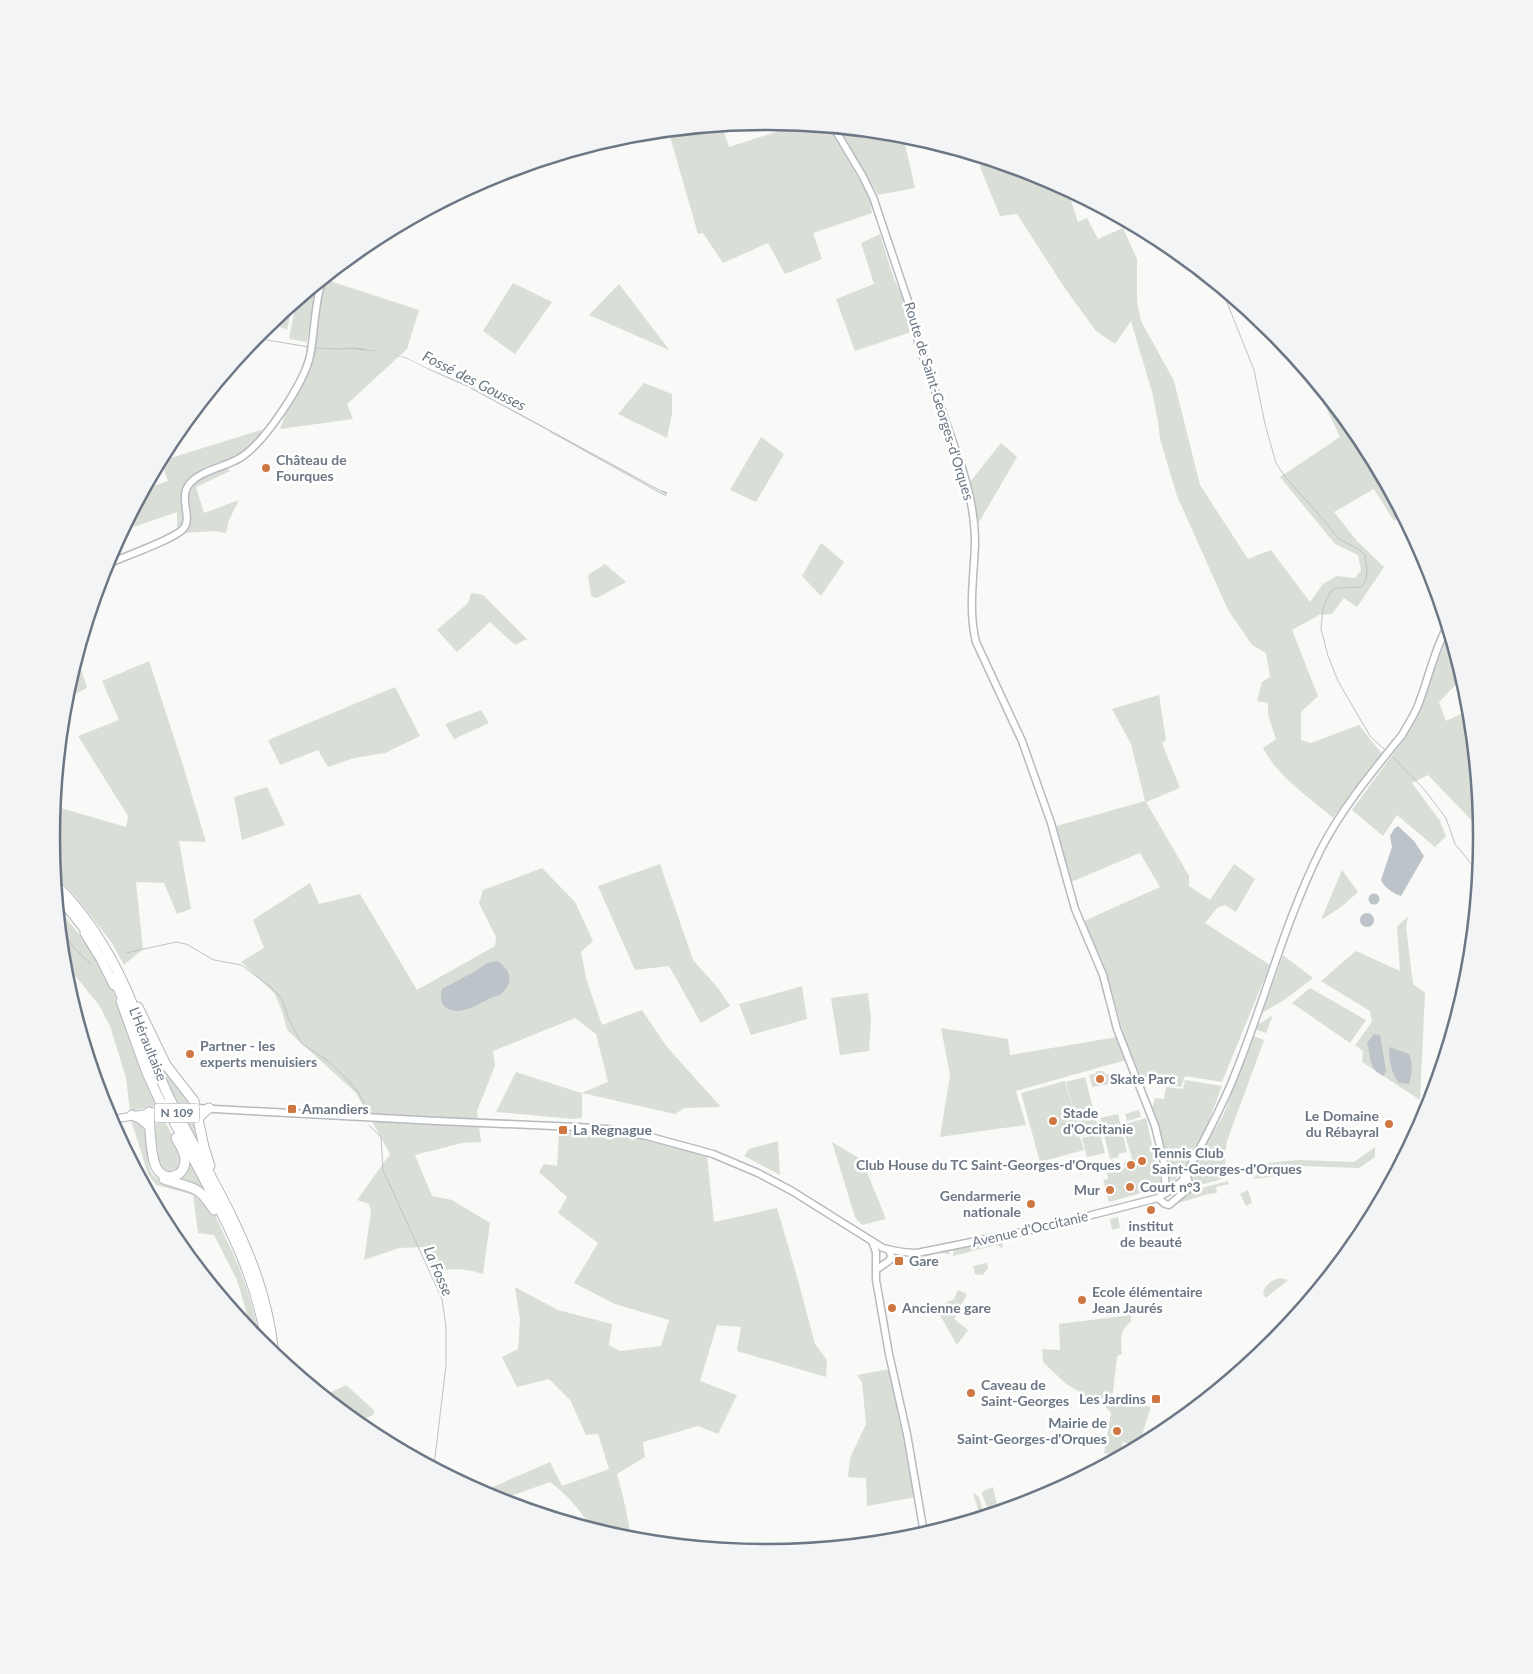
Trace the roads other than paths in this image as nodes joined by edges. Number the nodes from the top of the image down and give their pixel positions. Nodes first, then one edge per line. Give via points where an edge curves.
1 (838, 135) edge
2 (321, 289) edge
3 (117, 560) edge
4 (1443, 635) edge
5 (63, 889) edge
6 (63, 892) edge
7 (64, 904) edge
8 (64, 905) edge
9 (194, 1108) junction
10 (209, 1108) junction
11 (153, 1112) junction
12 (132, 1116) junction
13 (119, 1118) edge
14 (198, 1120) junction
15 (149, 1126) junction
16 (1185, 1181) junction
17 (1164, 1195) junction
18 (241, 1237) junction
19 (872, 1241) junction
20 (888, 1251) junction
21 (876, 1252) junction
22 (876, 1260) junction
23 (884, 1264) junction
24 (876, 1270) junction
25 (265, 1334) edge
26 (265, 1335) edge
27 (272, 1342) edge
28 (923, 1525) edge

1 - 17 street, Route de Saint-Georges-d'Orques via 873,197 969,490 974,528 972,629 1022,741 1051,823 1075,909 1103,976 1117,1028 1155,1126 1164,1163
2 - 3 street via 310,358 302,380 270,427 244,456 192,481 185,491 184,528
4 - 16 street via 1410,721 1335,824 1321,850 1297,905 1234,1078 1186,1172
5 - 9 highway via 92,921 105,941 166,1065 194,1101
6 - 18 highway, L'Héraultaise / N 109 via 89,922 116,969 160,1077
7 - 26 highway, L'Héraultaise / N 109 via 99,947 109,967 166,1105 247,1266
8 - 15 highway via 90,941 116,988 150,1081 184,1155 184,1168 177,1176 164,1176 156,1168
9 - 10 street
9 - 11 main road, bridge
9 - 14 highway
10 - 14 highway
10 - 19 street via 577,1127 647,1136 713,1154 758,1173
11 - 12 main road
11 - 15 highway
12 - 13 main road
12 - 15 highway
14 - 18 highway via 208,1160
15 - 25 highway via 150,1160 154,1171 163,1179 198,1190 222,1221 250,1283
16 - 17 street
16 - 17 street, Avenue d'Occitanie via 1188,1188 1171,1204 1165,1204
17 - 20 street, Avenue d'Occitanie via 1005,1236 917,1253
18 - 27 highway, L'Héraultaise / N 109 via 262,1292
19 - 20 street
19 - 21 street
20 - 21 street
20 - 23 street via 889,1260
21 - 22 street
22 - 23 street
22 - 24 street
23 - 24 street
24 - 28 street

